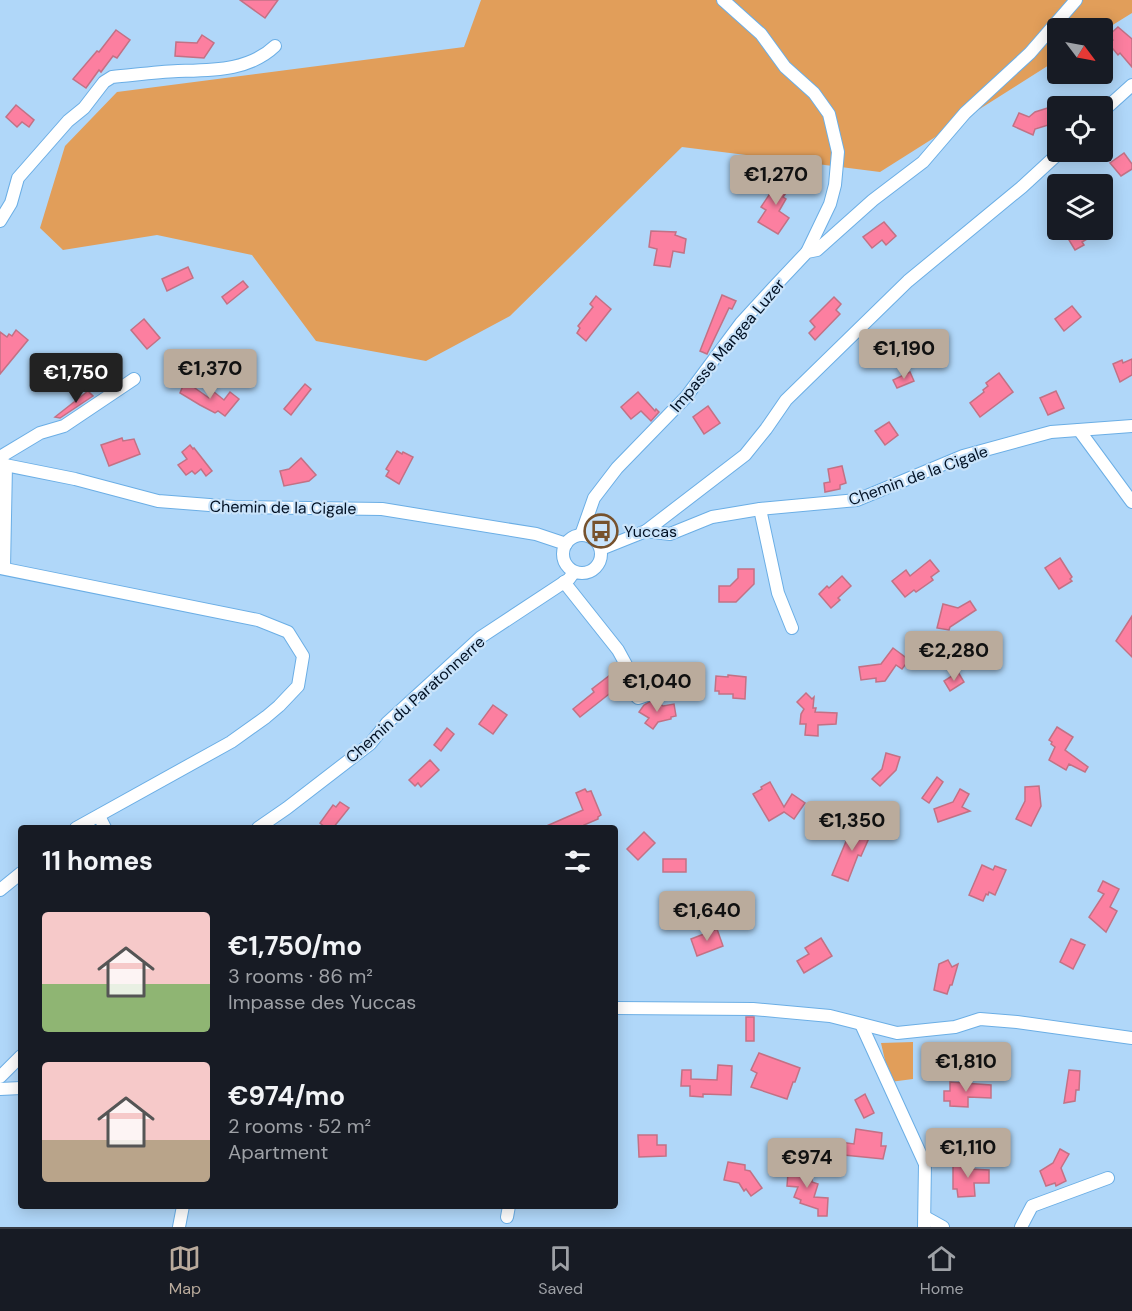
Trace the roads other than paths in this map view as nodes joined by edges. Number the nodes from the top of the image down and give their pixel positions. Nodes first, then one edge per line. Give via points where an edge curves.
1 (723, 0) edge
2 (1076, 0) edge
3 (275, 46) dead end
4 (1132, 85) edge
5 (1113, 102) edge
6 (1049, 162) edge
7 (0, 221) edge
8 (807, 252) junction
9 (134, 379) dead end
10 (1132, 426) edge
11 (1079, 430) junction
12 (2, 462) edge
13 (1132, 502) edge
14 (760, 509) junction
15 (646, 531) junction
16 (581, 535) junction
17 (566, 544) junction
18 (601, 549) junction
19 (2, 568) edge
20 (574, 572) junction
21 (564, 582) junction
22 (792, 628) dead end
23 (634, 694) dead end
24 (99, 816) junction
25 (82, 825) edge
26 (104, 825) edge
27 (262, 825) edge
28 (18, 875) edge
29 (0, 890) edge
30 (618, 1008) edge
31 (861, 1024) junction
32 (1132, 1038) edge
33 (18, 1059) edge
34 (0, 1077) edge
35 (18, 1088) edge
36 (0, 1089) edge
37 (1108, 1178) dead end
38 (182, 1209) edge
39 (925, 1222) edge
40 (179, 1227) edge
41 (943, 1227) edge
42 (1021, 1227) edge

1 - 8 street via 761,34 785,67 814,93 829,114 838,152 835,184
2 - 8 street, Impasse Mangea Luzer via 922,162 817,250
3 - 7 street via 264,57 222,70 112,77 104,82 18,178 11,203
4 - 5 street
6 - 15 street via 908,281 786,400 745,455
8 - 16 street, Impasse Mangea Luzer via 741,323 678,405 617,468 594,498
9 - 12 street via 64,426 40,433
10 - 11 street, Chemin de la Cigale
11 - 13 street
11 - 14 street, Chemin de la Cigale via 1051,432 963,456 857,500
12 - 17 street, Chemin de la Cigale via 158,501 235,507 382,508 536,534
12 - 19 street
14 - 15 street, Chemin de la Cigale via 712,517 670,534
14 - 22 street via 778,593
15 - 18 street, Chemin de la Cigale
16 - 17 street
16 - 18 street via 590,536
17 - 20 street via 564,563
18 - 20 street via 602,558 591,572
19 - 24 street via 258,620 288,632 303,656 298,686 266,717 231,742
20 - 21 street, Chemin du Paratonnerre
21 - 23 street via 618,650 630,672 644,678 652,689 638,698
21 - 27 street, Chemin du Paratonnerre via 481,637 387,723 370,744
24 - 25 street
24 - 26 street
28 - 29 street
30 - 31 street via 753,1009 830,1016
31 - 32 street via 897,1033 955,1027 980,1019
31 - 39 street via 925,1164
33 - 34 street
35 - 36 street
37 - 42 street via 1032,1206
38 - 40 street
39 - 41 street

